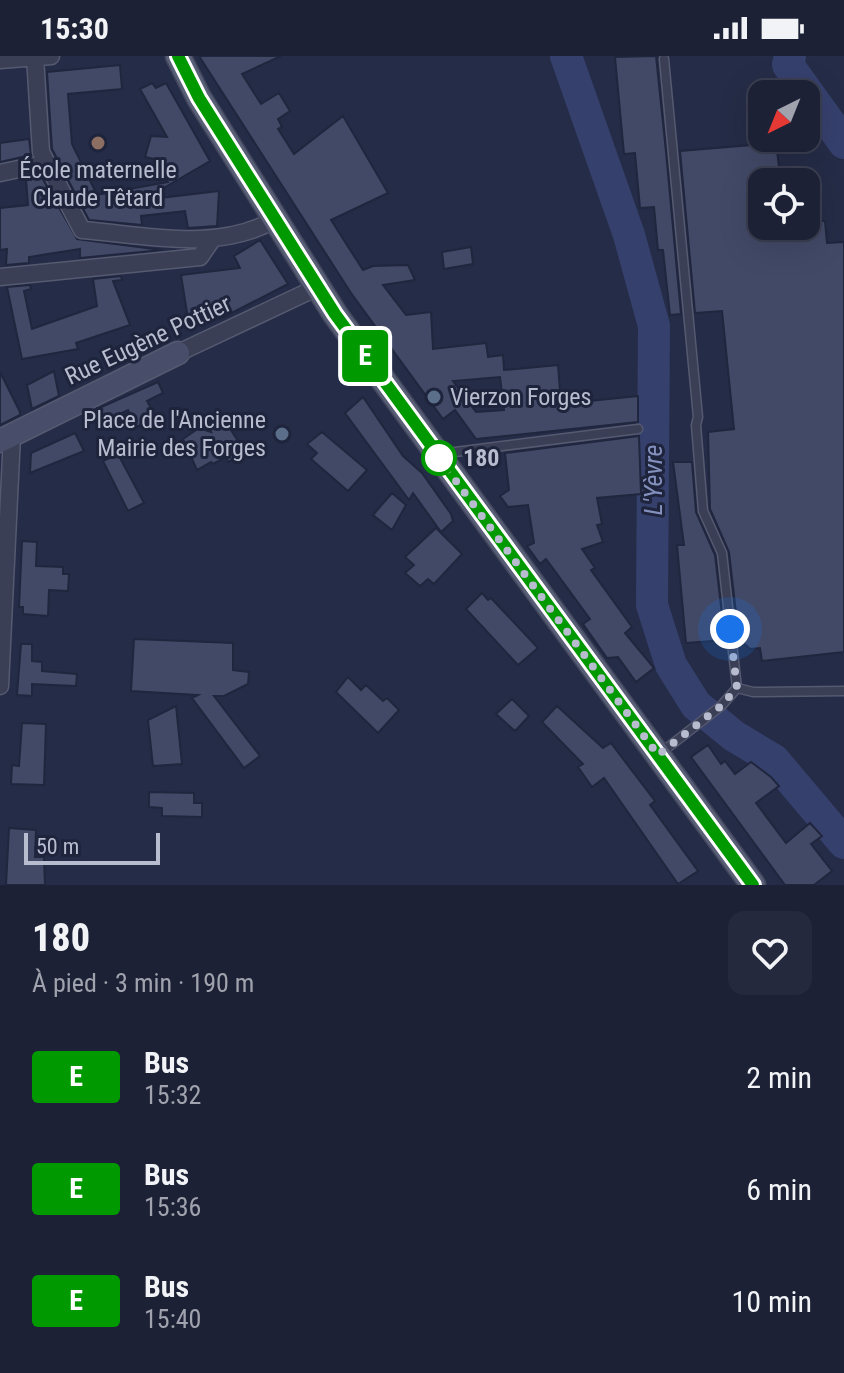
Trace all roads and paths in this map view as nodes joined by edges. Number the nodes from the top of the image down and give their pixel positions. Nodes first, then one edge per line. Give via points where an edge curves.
1 (178, 56) edge
2 (43, 57) edge
3 (664, 59) dead end
4 (0, 60) edge
5 (47, 163) junction
6 (0, 173) edge
7 (276, 219) junction
8 (211, 241) junction
9 (0, 277) edge
10 (318, 287) junction
11 (178, 353) joint
12 (638, 429) dead end
13 (6, 438) edge
14 (442, 462) junction
15 (0, 686) edge
16 (737, 688) junction
17 (844, 691) edge
18 (658, 755) junction
19 (743, 882) edge

1 - 7 main road
2 - 4 street
2 - 5 street via 41,152
3 - 16 lane via 703,511 722,553
5 - 6 street
5 - 8 street via 82,230
7 - 8 street
7 - 10 main road
8 - 9 street via 200,257
10 - 11 street, Rue Eugène Pottier
10 - 14 main road
11 - 13 street, Rue Eugène Pottier
12 - 14 lane via 455,452
13 - 15 street
14 - 18 main road
16 - 17 lane
16 - 18 lane
18 - 19 main road

